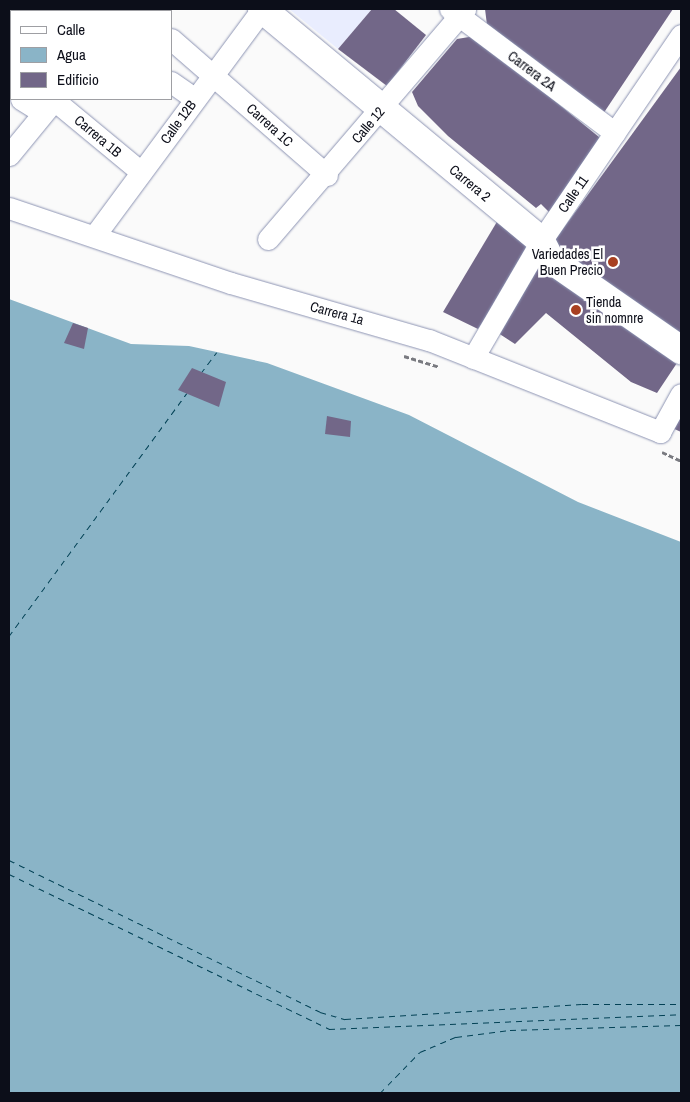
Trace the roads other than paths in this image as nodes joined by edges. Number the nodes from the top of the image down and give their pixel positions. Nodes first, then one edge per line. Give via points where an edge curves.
1 (262, 9) edge
2 (458, 11) edge
3 (681, 35) edge
4 (172, 40) edge
5 (214, 74) junction
6 (172, 83) edge
7 (195, 99) junction
8 (27, 100) edge
9 (51, 104) edge
10 (381, 109) junction
11 (615, 133) junction
12 (9, 155) edge
13 (141, 172) junction
14 (326, 174) junction
15 (9, 208) edge
16 (95, 235) junction
17 (268, 238) dead end
18 (540, 241) junction
19 (681, 350) edge
20 (472, 358) junction
21 (681, 394) edge

1 - 5 street, Calle 12B
1 - 10 street, Carrera 2
2 - 10 street, Calle 12
2 - 11 street, Carrera 2A
3 - 11 street, Calle 11
4 - 5 street, Carrera 1C
5 - 7 street, Calle 12B
5 - 14 street, Carrera 1C
6 - 7 street
7 - 13 street, Calle 12B
8 - 9 street
9 - 12 street
9 - 13 street, Carrera 1B
10 - 14 street, Calle 12
10 - 18 street, Carrera 2
11 - 18 street, Calle 11
13 - 16 street, Calle 12B
14 - 17 street, Calle 12
15 - 16 street, Carrera 1a
16 - 20 street, Carrera 1a via 203,274 407,333
18 - 19 street, Carrera 2 via 550,259
18 - 20 street, Calle 11
20 - 21 street, Carrera 1a via 660,432

